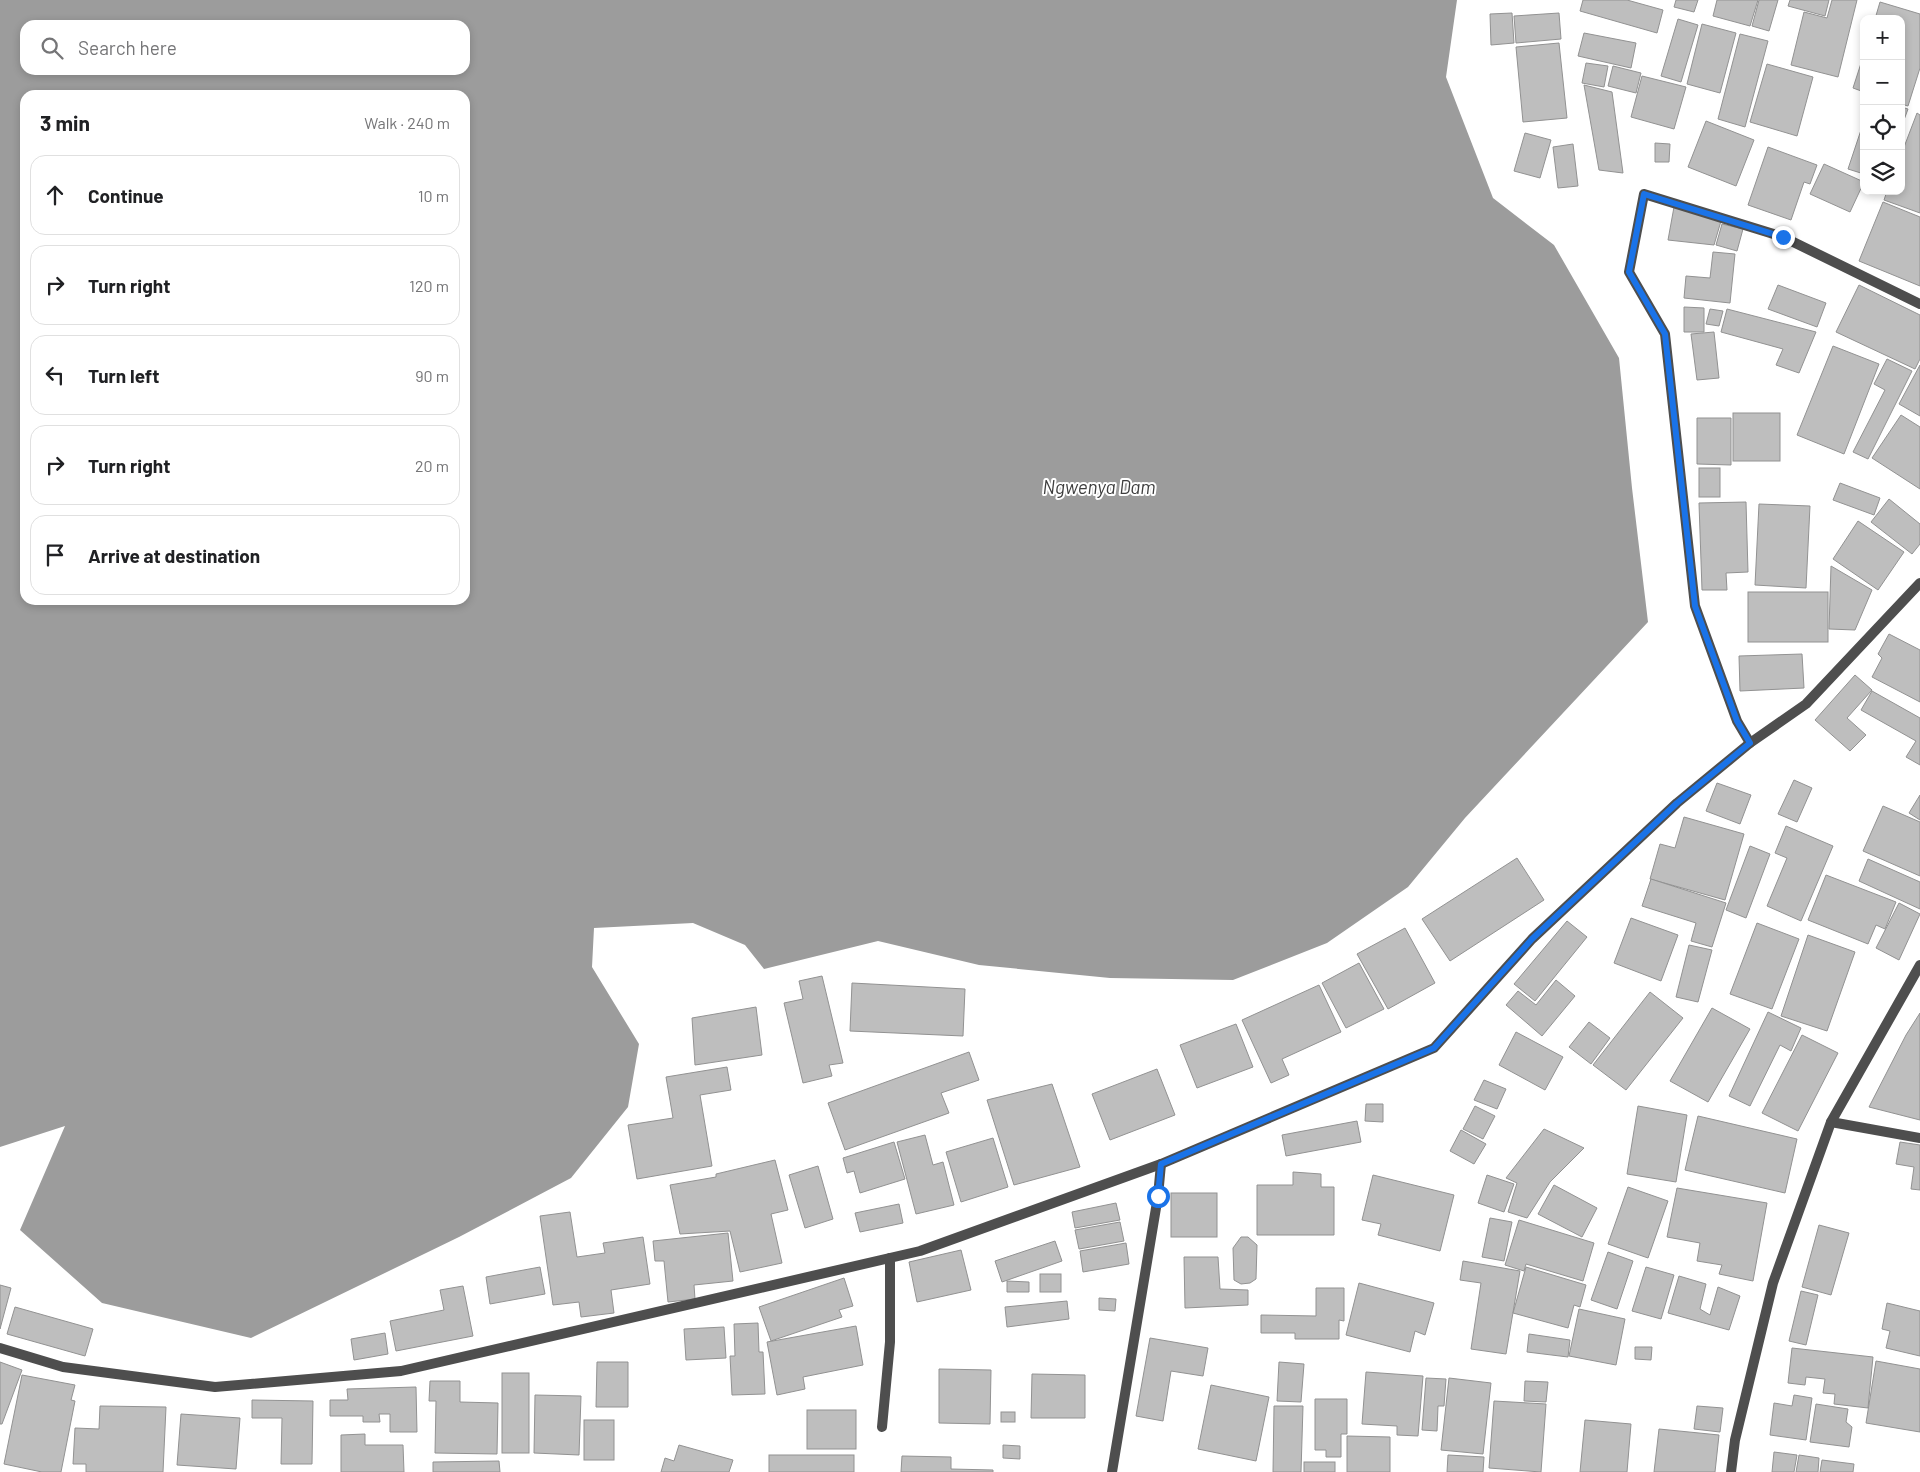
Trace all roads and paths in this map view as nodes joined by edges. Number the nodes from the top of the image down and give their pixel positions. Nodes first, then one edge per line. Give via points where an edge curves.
1 (1920, 304) edge
2 (1920, 583) edge
3 (1750, 743) junction
4 (1920, 965) edge
5 (1831, 1122) junction
6 (1920, 1138) edge
7 (1161, 1164) junction
8 (890, 1258) junction
9 (0, 1348) edge
10 (882, 1427) dead end
11 (1112, 1472) edge
12 (1731, 1472) edge

1 - 3 street via 1783,237 1644,194 1629,272 1665,334 1695,606 1737,721
2 - 3 street via 1806,704
3 - 7 street via 1677,803 1532,939 1434,1048
4 - 5 street
5 - 6 street
5 - 12 street via 1773,1283 1735,1440
7 - 8 street via 920,1251
7 - 11 street
8 - 9 street via 401,1371 215,1387 63,1366
8 - 10 street via 890,1342

